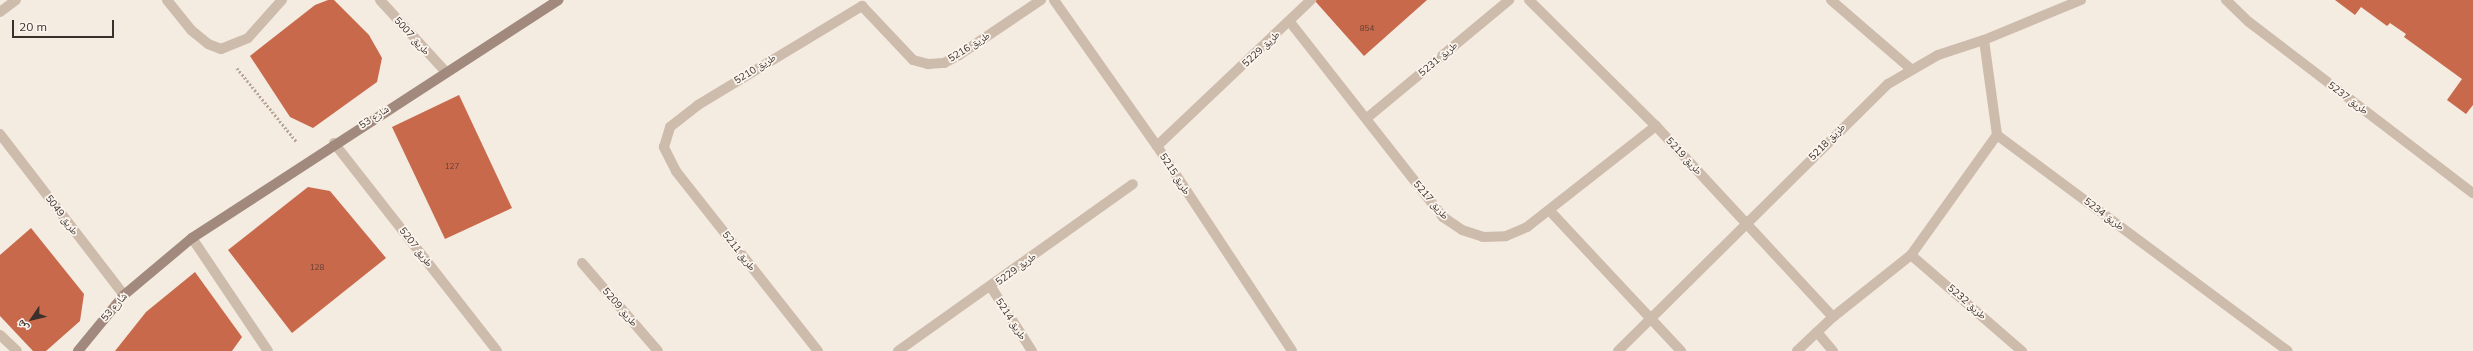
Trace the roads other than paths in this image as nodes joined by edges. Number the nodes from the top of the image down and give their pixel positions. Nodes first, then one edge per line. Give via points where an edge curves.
1 (16, 0) edge
2 (167, 0) edge
3 (282, 0) edge
4 (380, 0) edge
5 (558, 0) edge
6 (1041, 0) edge
7 (1054, 0) edge
8 (1509, 0) edge
9 (1529, 0) edge
10 (1831, 0) edge
11 (2081, 0) edge
12 (2226, 0) edge
13 (1305, 2) edge
14 (863, 3) edge
15 (0, 12) edge
16 (1290, 22) junction
17 (1984, 40) junction
18 (1911, 69) junction
19 (445, 72) junction
20 (1367, 118) junction
21 (1656, 126) junction
22 (0, 134) edge
23 (1997, 135) junction
24 (334, 143) junction
25 (1157, 146) junction
26 (664, 147) joint
27 (1133, 184) dead end
28 (2473, 193) edge
29 (1550, 211) junction
30 (1746, 222) junction
31 (192, 238) junction
32 (1911, 255) junction
33 (582, 263) dead end
34 (991, 287) junction
35 (124, 295) junction
36 (1833, 317) junction
37 (1650, 318) junction
38 (1817, 332) junction
39 (0, 336) edge
40 (2284, 350) edge
41 (17, 351) edge
42 (78, 351) edge
43 (268, 351) edge
44 (497, 351) edge
45 (658, 351) edge
46 (818, 351) edge
47 (898, 351) edge
48 (1032, 351) edge
49 (1292, 351) edge
50 (1618, 351) edge
51 (1681, 351) edge
52 (1797, 351) edge
53 (1833, 351) edge
54 (2022, 351) edge

1 - 15 street
2 - 3 street via 191,30 208,44 221,49 248,38
4 - 19 street, طريق 5007
5 - 19 street, شارع 53
6 - 14 street, طريق 5216 via 944,63 928,64 912,60
7 - 25 street, طريق 5215
8 - 20 street, طريق 5231
9 - 21 street, طريق 5219
10 - 18 street
11 - 17 street, طريق 5218
12 - 28 street, طريق 5237 via 2249,22
13 - 16 street, طريق 5229
14 - 26 street, طريق 5210 via 698,105 670,127
16 - 20 street, طريق 5217
16 - 25 street, طريق 5229
17 - 18 street, طريق 5218 via 1938,55
17 - 23 street
18 - 30 street, طريق 5218 via 1866,103
19 - 24 street, شارع 53
20 - 29 street, طريق 5217 via 1443,217 1462,230 1483,237 1506,236 1527,227
21 - 29 street, طريق 5217
21 - 30 street, طريق 5219
22 - 35 street, طريق 5049
23 - 32 street
23 - 40 street, طريق 5234
24 - 31 street, شارع 53
24 - 44 street, طريق 5207
25 - 49 street, طريق 5215
26 - 46 street, طريق 5211 via 676,171
27 - 34 street, طريق 5229
29 - 37 street
30 - 36 street, طريق 5219
30 - 37 street, طريق 5218
31 - 35 street, شارع 53
31 - 43 street
32 - 36 street
32 - 54 street, طريق 5232
33 - 45 street, طريق 5209
34 - 47 street, طريق 5229
34 - 48 street, طريق 5214
35 - 42 street, شارع 53
36 - 38 street
37 - 50 street, طريق 5218
37 - 51 street
38 - 52 street
38 - 53 street
39 - 41 street

